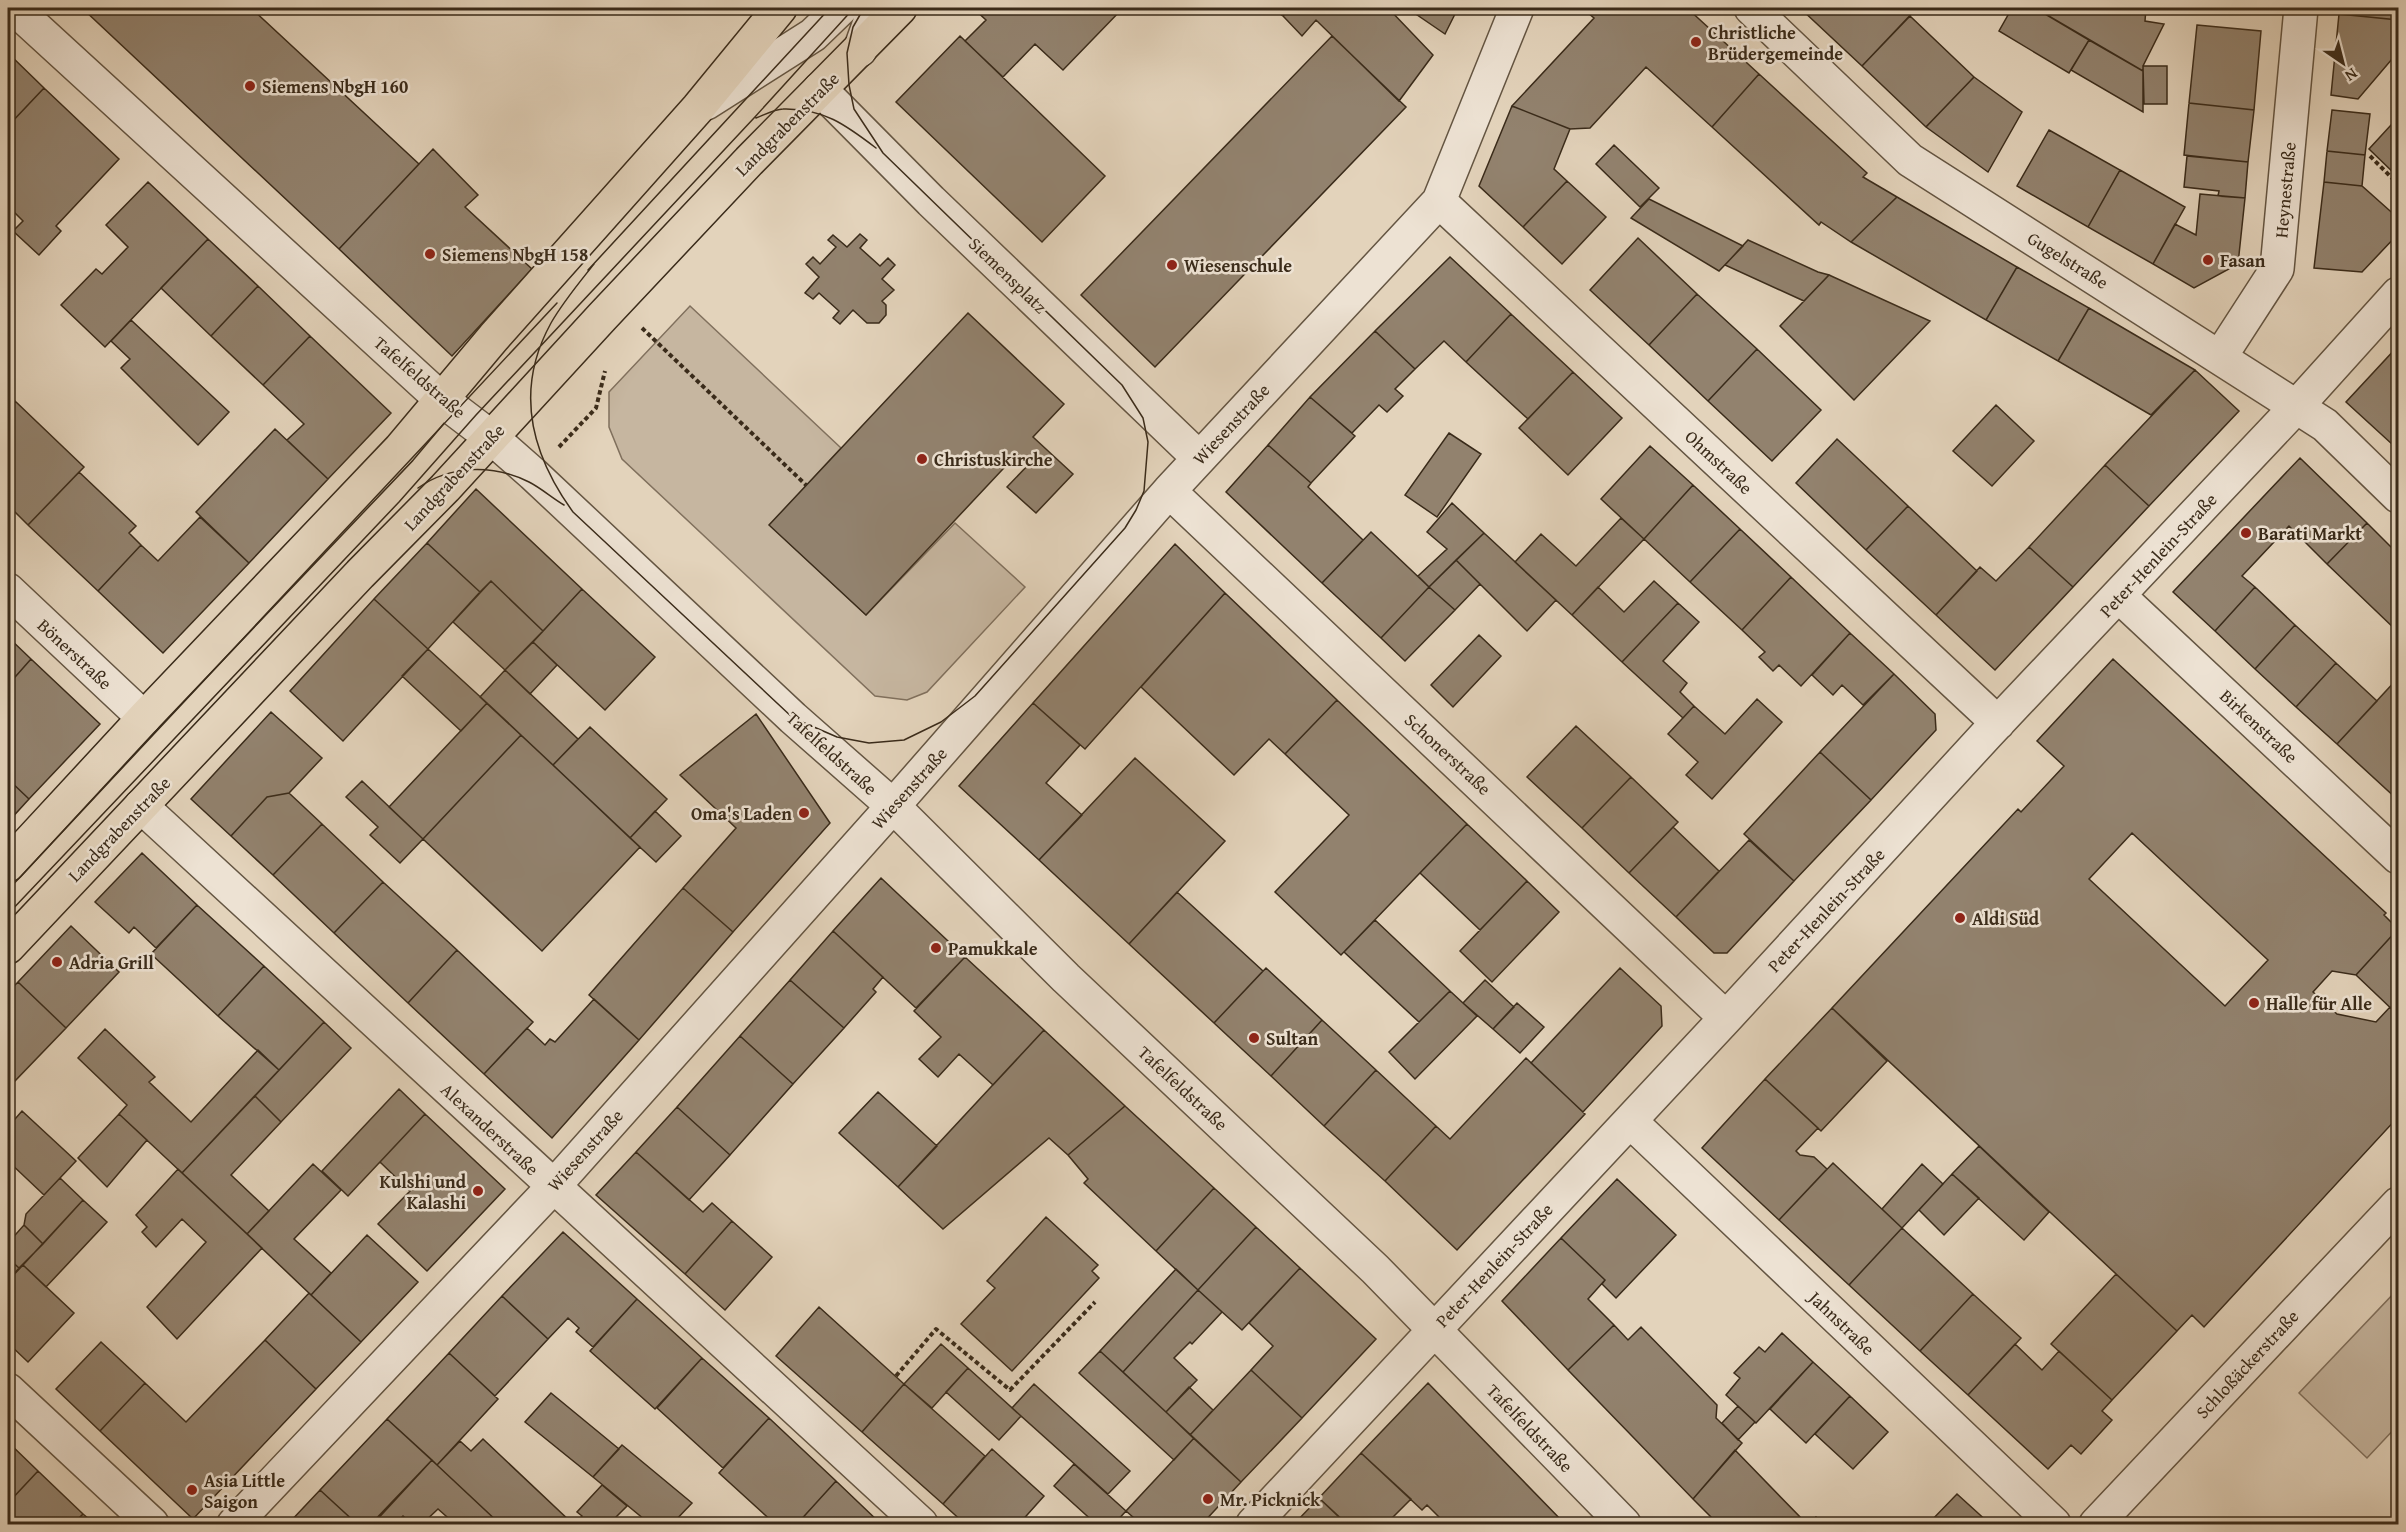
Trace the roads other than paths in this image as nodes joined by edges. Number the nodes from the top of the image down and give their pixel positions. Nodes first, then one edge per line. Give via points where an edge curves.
1 (14, 8) edge
2 (780, 8) edge
3 (841, 8) edge
4 (875, 8) edge
5 (900, 8) edge
6 (1516, 8) edge
7 (1751, 8) edge
8 (2301, 8) edge
9 (860, 51) junction
10 (820, 89) junction
11 (698, 108) junction
12 (1439, 201) junction
13 (2398, 294) edge
14 (2220, 357) junction
15 (442, 400) junction
16 (2297, 406) junction
17 (492, 438) junction
18 (1198, 458) junction
19 (1169, 491) junction
20 (2398, 496) edge
21 (8, 590) edge
22 (2119, 596) junction
23 (144, 718) junction
24 (1998, 723) junction
25 (141, 806) junction
26 (893, 806) junction
27 (2398, 857) edge
28 (8, 866) edge
29 (8, 947) edge
30 (1726, 1018) junction
31 (1630, 1121) junction
32 (553, 1187) junction
33 (2398, 1204) edge
34 (1434, 1328) junction
35 (8, 1390) edge
36 (152, 1524) edge
37 (234, 1524) edge
38 (921, 1524) edge
39 (1252, 1524) edge
40 (1624, 1524) edge
41 (2054, 1524) edge
42 (2096, 1524) edge

1 - 15 street, Tafelfeldstraße
2 - 11 main road
3 - 11 street via 813,35
4 - 9 street
5 - 9 main road, Landgrabenstraße
6 - 12 street, Wiesenstraße
7 - 14 street, Gugelstraße via 1910,160
8 - 14 street, Heynestraße via 2277,268
9 - 10 main road, Landgrabenstraße
10 - 17 main road, Landgrabenstraße
10 - 18 street, Siemensplatz
11 - 15 main road
12 - 18 street, Wiesenstraße
12 - 24 street, Ohmstraße
13 - 16 street, Peter-Henlein-Straße
14 - 16 street, Gugelstraße
15 - 17 street, Tafelfeldstraße
15 - 23 main road
16 - 20 street, Gugelstraße via 2325,425
16 - 22 street, Peter-Henlein-Straße
17 - 25 main road, Landgrabenstraße
17 - 26 street, Tafelfeldstraße
18 - 19 street, Wiesenstraße
19 - 26 street, Wiesenstraße
19 - 30 street, Schonerstraße
21 - 23 street, Bönerstraße
22 - 24 street, Peter-Henlein-Straße
22 - 27 street, Birkenstraße
23 - 28 main road
24 - 30 street, Peter-Henlein-Straße
25 - 29 main road, Landgrabenstraße
25 - 32 street, Alexanderstraße
26 - 32 street, Wiesenstraße
26 - 34 street, Tafelfeldstraße via 1066,978
30 - 31 street, Peter-Henlein-Straße
31 - 34 street, Peter-Henlein-Straße
31 - 41 street, Jahnstraße
32 - 37 street, Wiesenstraße
32 - 38 street, Alexanderstraße
33 - 42 street, Schloßäckerstraße
34 - 39 street, Peter-Henlein-Straße
34 - 40 street, Tafelfeldstraße
35 - 36 street

